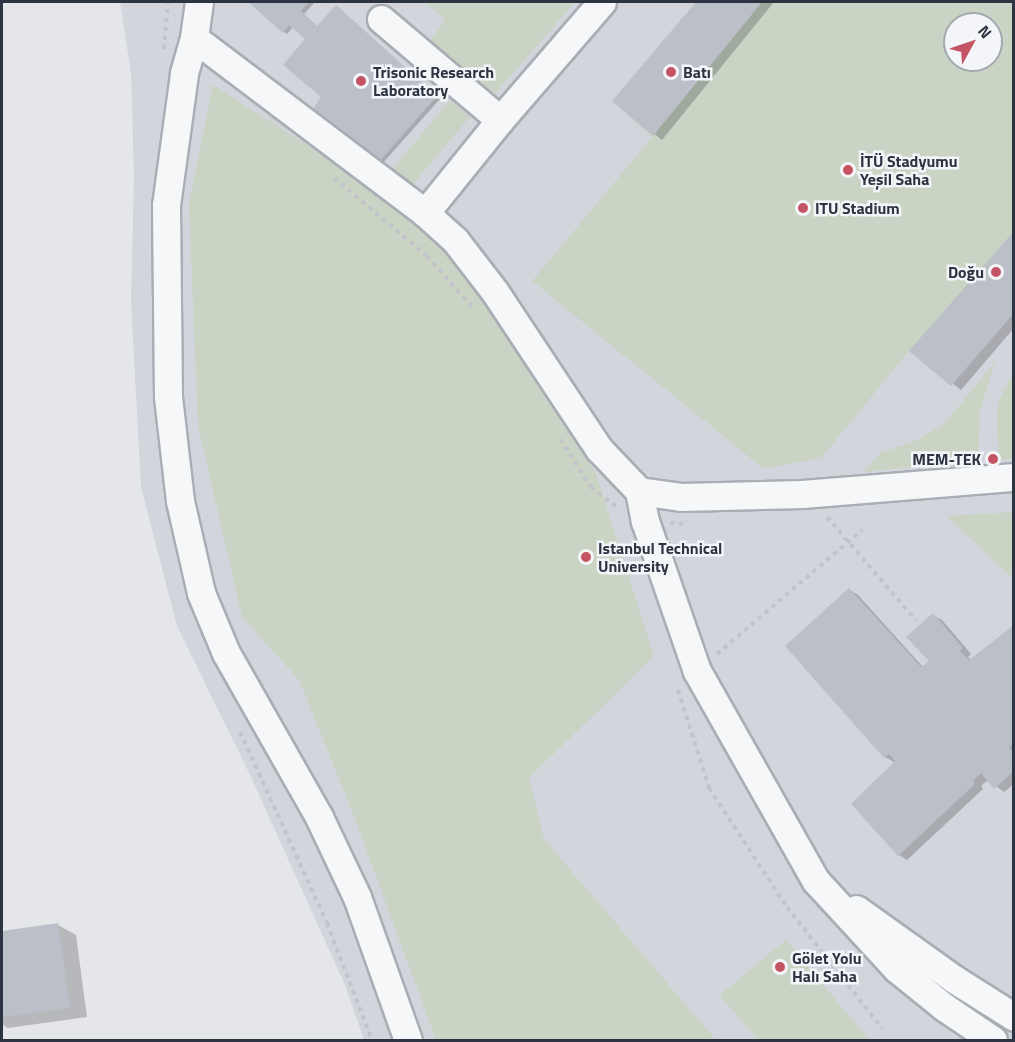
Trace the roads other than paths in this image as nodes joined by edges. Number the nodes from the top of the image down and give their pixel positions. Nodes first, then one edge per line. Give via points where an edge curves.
1 (199, 2) edge
2 (602, 2) edge
3 (381, 19) dead end
4 (194, 38) junction
5 (500, 120) junction
6 (425, 213) junction
7 (1014, 477) edge
8 (639, 491) junction
9 (816, 881) junction
10 (1014, 1017) edge
11 (408, 1041) edge
12 (993, 1041) edge

1 - 4 street
2 - 5 street
3 - 5 street
4 - 6 street
4 - 11 street via 184,74 166,205 168,397 180,501 201,594 213,623 319,817 357,897
5 - 6 street
6 - 8 street via 455,240 489,284 599,449
7 - 8 street via 802,494 681,497
8 - 9 street via 645,521 697,671
9 - 10 street via 954,980
9 - 12 street via 897,969

